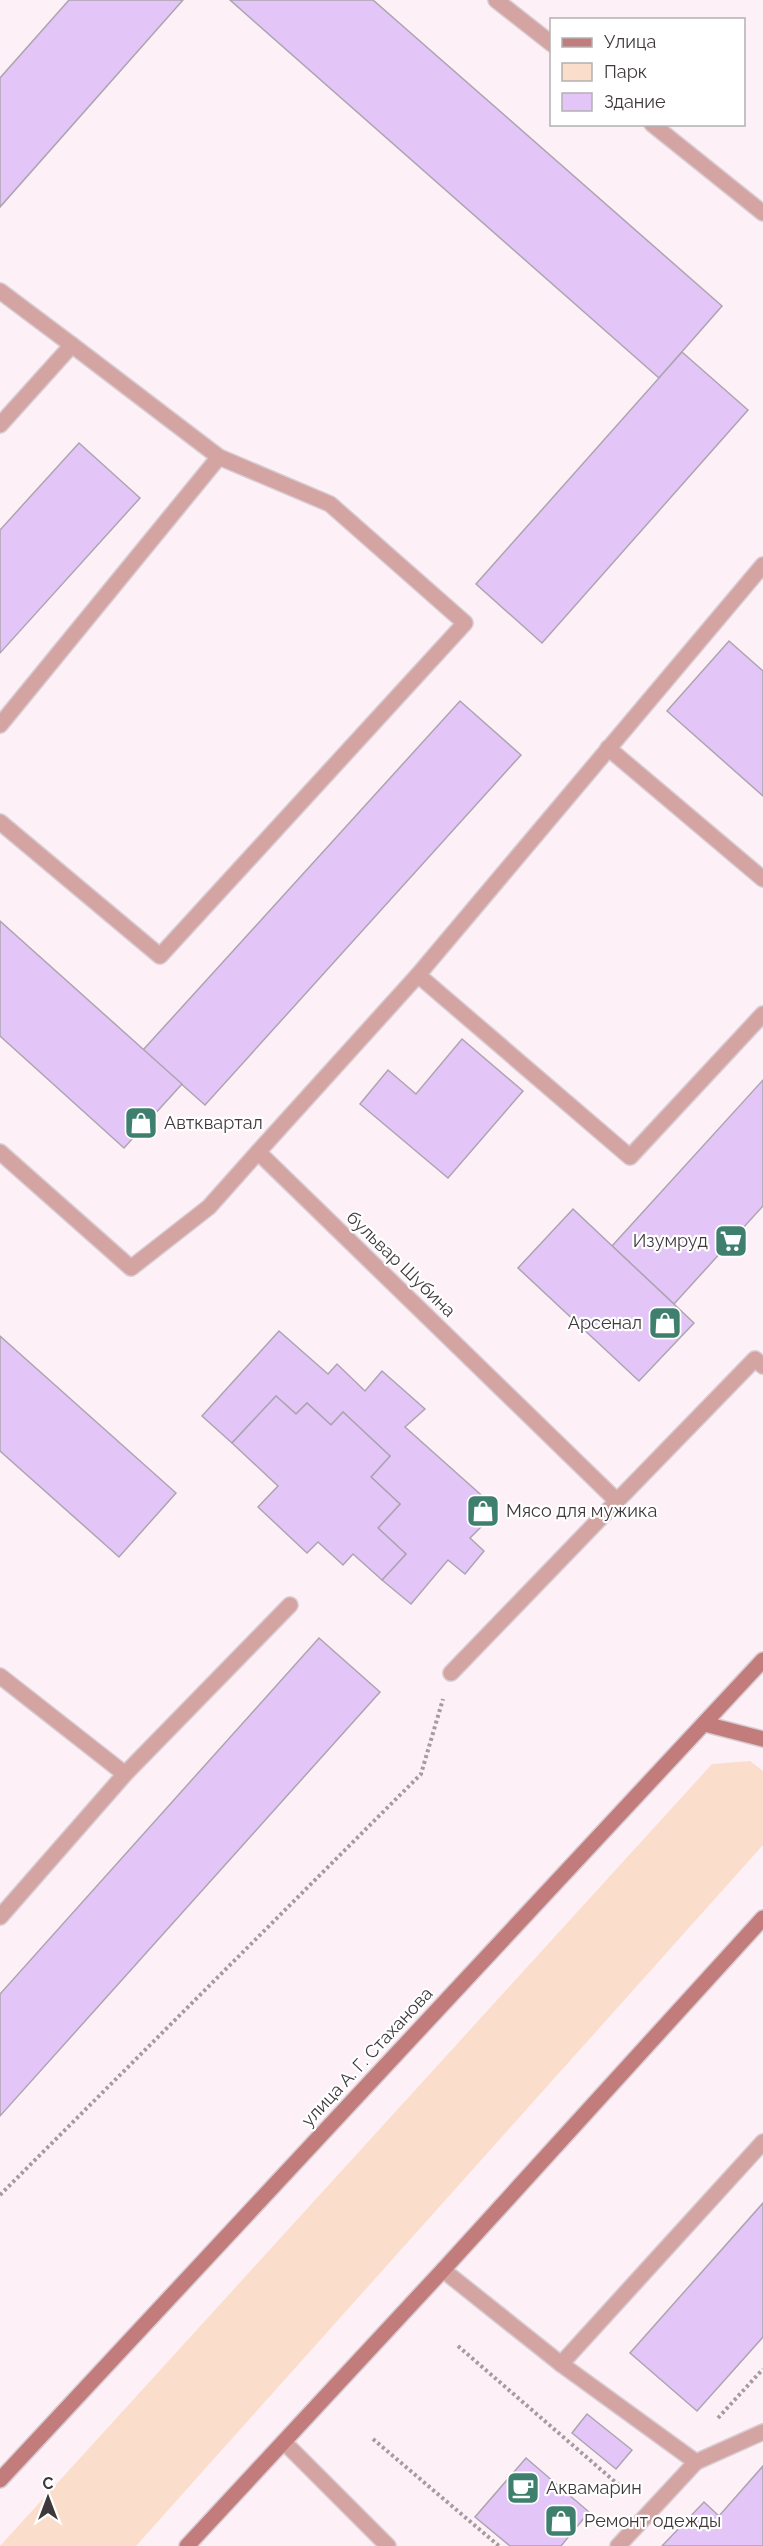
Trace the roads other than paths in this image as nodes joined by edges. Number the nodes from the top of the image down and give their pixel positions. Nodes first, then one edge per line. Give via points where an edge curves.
1 (496, 0) edge
2 (550, 42) edge
3 (654, 126) edge
4 (763, 213) edge
5 (0, 291) edge
6 (72, 345) junction
7 (0, 425) edge
8 (219, 457) junction
9 (763, 565) edge
10 (0, 725) edge
11 (608, 748) junction
12 (0, 822) edge
13 (763, 879) edge
14 (418, 975) junction
15 (763, 1014) edge
16 (0, 1152) edge
17 (258, 1152) junction
18 (760, 1358) edge
19 (617, 1501) junction
20 (290, 1605) dead end
21 (763, 1660) edge
22 (451, 1673) road end
23 (0, 1676) edge
24 (705, 1724) junction
25 (763, 1739) edge
26 (125, 1774) junction
27 (0, 1917) edge
28 (763, 1918) edge
29 (763, 2142) edge
30 (443, 2270) junction
31 (561, 2364) junction
32 (763, 2432) edge
33 (284, 2442) junction
34 (690, 2458) junction
35 (0, 2480) edge
36 (187, 2546) edge
37 (388, 2546) edge
38 (618, 2546) edge

1 - 2 street
3 - 4 street
5 - 6 street
6 - 7 street
6 - 8 street
8 - 10 street
8 - 12 street via 330,504 465,623 160,956
9 - 11 street
11 - 13 street
11 - 14 street
14 - 15 street via 630,1157
14 - 17 street
16 - 17 street via 131,1268 209,1207
17 - 19 street, бульвар Шубина
18 - 19 street
19 - 22 street
20 - 26 street
21 - 24 main road, улица А. Г. Стаханова
23 - 26 street
24 - 25 main road
24 - 35 main road, улица А. Г. Стаханова
26 - 27 street
28 - 30 main road
29 - 31 street
30 - 31 street
30 - 33 main road
31 - 34 street
32 - 34 street
33 - 36 main road
33 - 37 street
34 - 38 street

